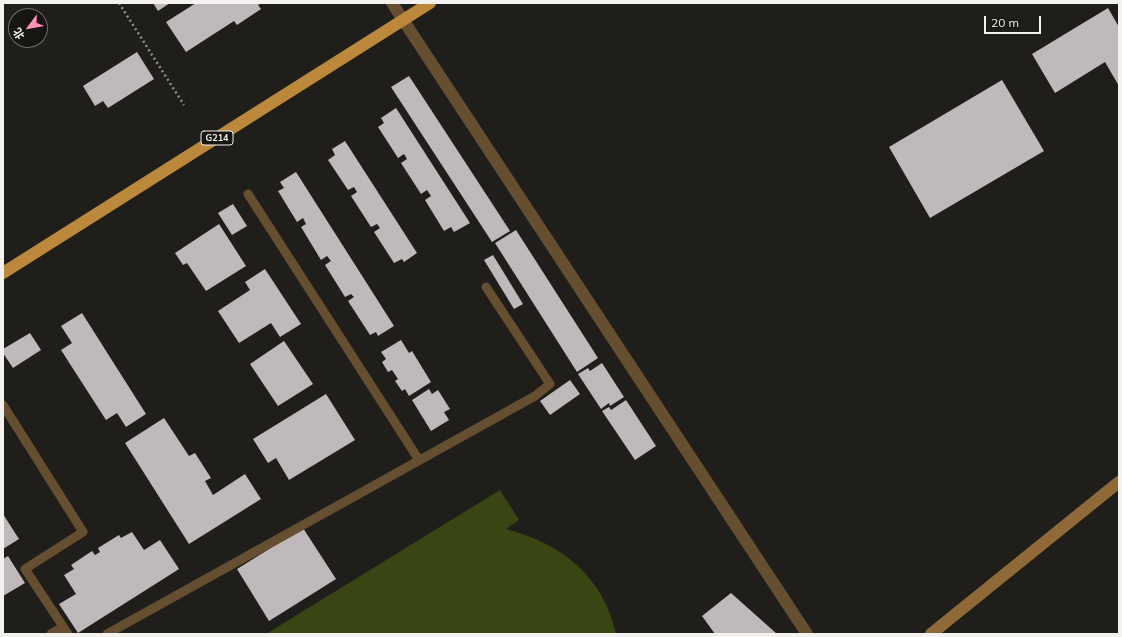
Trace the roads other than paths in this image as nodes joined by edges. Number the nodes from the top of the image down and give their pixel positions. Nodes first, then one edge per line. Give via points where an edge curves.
1 (392, 3) edge
2 (430, 3) edge
3 (403, 20) junction
4 (248, 194) dead end
5 (3, 273) edge
6 (486, 287) dead end
7 (3, 405) edge
8 (419, 460) junction
9 (1119, 482) edge
10 (65, 630) edge
11 (51, 634) edge
12 (107, 634) edge
13 (807, 634) edge
14 (931, 634) edge

1 - 3 street
2 - 3 highway, G214
3 - 5 highway, G214
3 - 13 street
4 - 8 lane
6 - 8 lane via 550,384 535,396
7 - 10 lane via 83,532 25,569
8 - 12 lane
9 - 14 main road
10 - 11 lane

